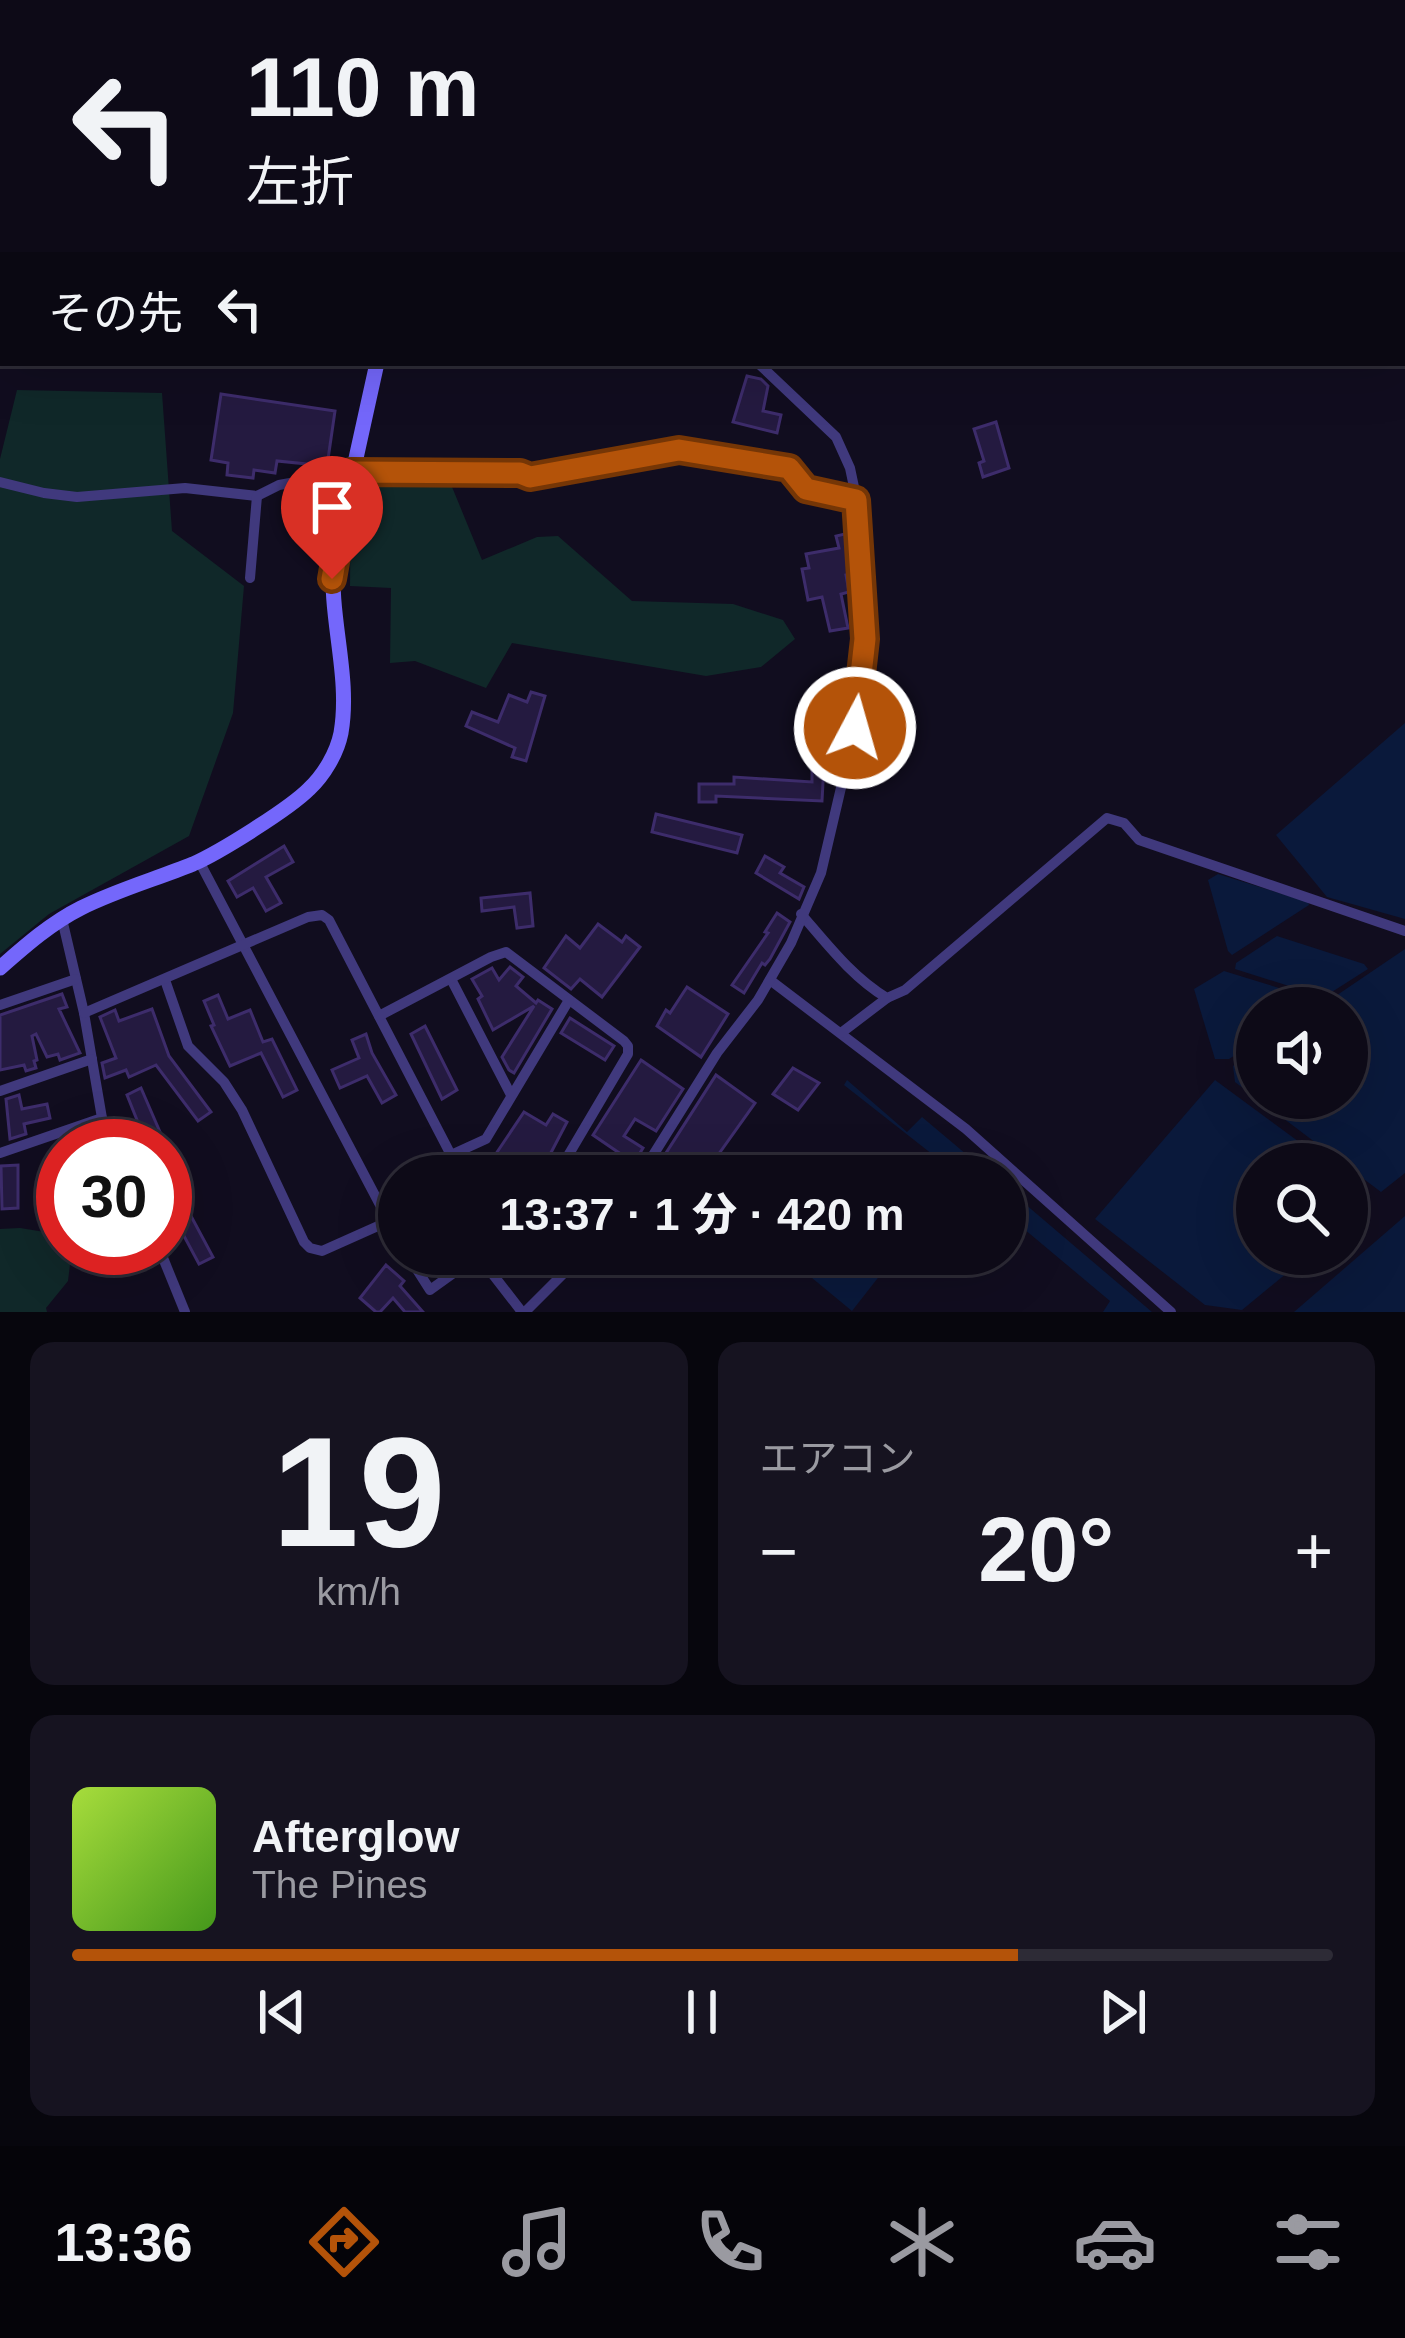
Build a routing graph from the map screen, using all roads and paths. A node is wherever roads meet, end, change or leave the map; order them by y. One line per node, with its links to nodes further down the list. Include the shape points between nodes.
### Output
1 (375, 366): 3 (street)
2 (761, 366): 6 (street, via 836,437)
3 (351, 472): 5 (street); 6 (street, via 530,477 679,450 789,468 806,489); 8 (street, via 332,579 344,700 333,757 309,789)
4 (0, 482): 5 (street, via 77,497 184,488)
5 (257, 496): 7 (street)
6 (856, 500): 9 (street, via 865,639 855,728 820,873)
7 (250, 578)
8 (200, 861): 10 (street); 12 (street)
9 (801, 914): 17 (street); 18 (street)
10 (62, 919): 13 (street); 14 (street)
11 (1405, 931): 18 (street, via 1139,840 1107,818)
12 (244, 944): 16 (street); 22 (street, via 322,915); 32 (street)
13 (0, 968)
14 (76, 979): 20 (street); 21 (street)
15 (451, 979): 19 (street, via 506,952); 22 (street); 26 (street)
16 (165, 980): 21 (street); 33 (street, via 188,1046 242,1110 304,1242 322,1251)
17 (770, 980): 23 (street); 31 (street)
18 (887, 998): 23 (street)
19 (569, 1000): 26 (street); 30 (street, via 624,1041 628,1054)
20 (0, 1005)
21 (84, 1013): 24 (street)
22 (379, 1016): 29 (street)
23 (841, 1033): 41 (street, via 967,1129)
24 (92, 1059): 25 (street); 27 (street)
25 (0, 1091)
26 (511, 1095): 29 (street, via 486,1139)
27 (103, 1118): 28 (street)
28 (0, 1153)
29 (451, 1155)
30 (568, 1155)
31 (653, 1155)
32 (378, 1205)
33 (378, 1226)
34 (170, 1275): 39 (street)
35 (420, 1275): 36 (street, via 430,1290)
36 (451, 1275)
37 (494, 1275): 40 (street)
38 (562, 1275): 40 (street)
39 (185, 1312)
40 (524, 1312)
41 (1171, 1312)

